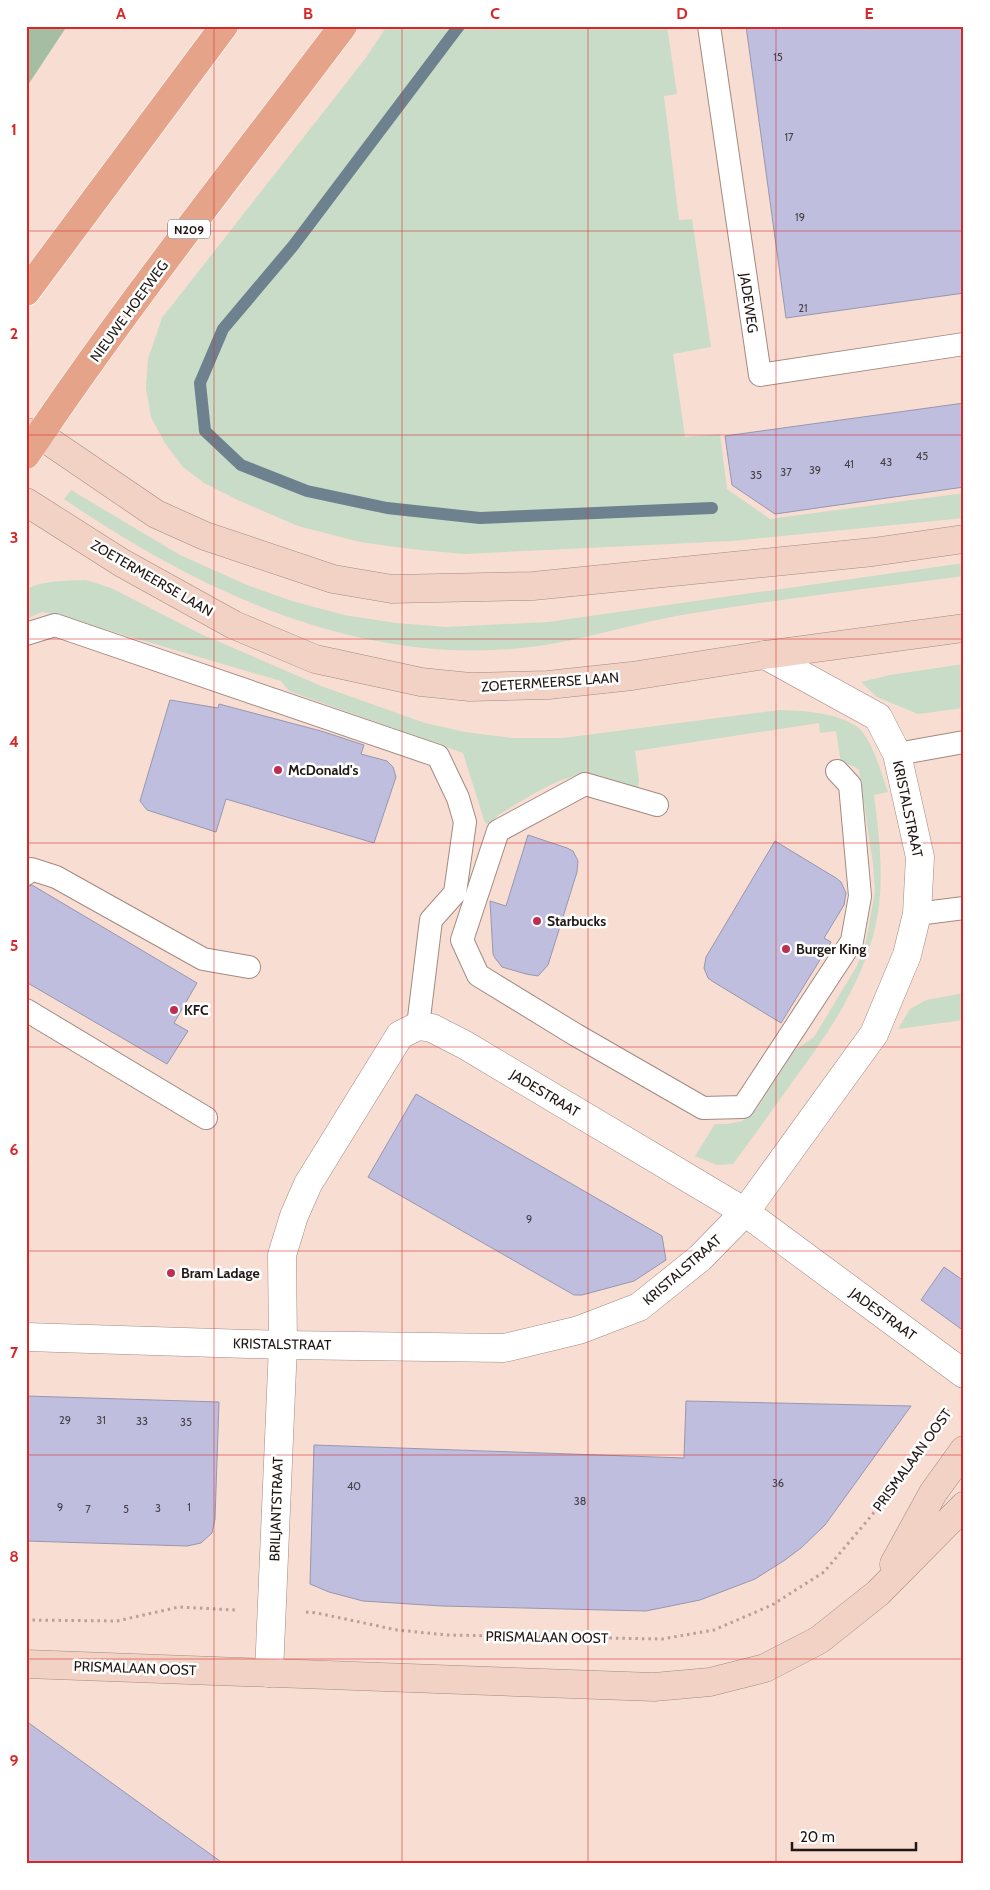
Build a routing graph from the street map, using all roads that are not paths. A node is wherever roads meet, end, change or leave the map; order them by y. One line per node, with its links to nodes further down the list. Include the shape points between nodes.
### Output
1 (224, 26): 4 (main road)
2 (343, 26): 6 (main road, NIEUWE HOEFWEG / N209)
3 (709, 26): 5 (lane, JADEWEG, via 760,375)
4 (26, 292)
5 (964, 344)
6 (31, 441): 8 (street, via 156,514 205,536 333,579 392,589 532,586 873,552)
7 (26, 502): 11 (street, ZOETERMEERSE LAAN, via 122,563 234,625 315,659 421,682 470,687 548,685 632,676)
8 (964, 539)
9 (964, 628): 11 (street, ZOETERMEERSE LAAN)
10 (26, 634): 21 (lane, via 56,625 438,756 458,798 465,822 455,892 431,920)
11 (765, 655): 13 (street, KRISTALSTRAAT, via 878,717)
12 (964, 742): 13 (lane)
13 (897, 754): 18 (street, KRISTALSTRAAT, via 920,857)
14 (837, 771): 15 (lane, via 850,785 860,896 852,941 743,1107 703,1108 576,1035 478,975 462,940 498,831 585,784)
15 (657, 805)
16 (26, 874): 19 (lane, via 31,869 56,877 203,959)
17 (964, 908): 18 (lane)
18 (918, 914): 23 (street, KRISTALSTRAAT, via 907,955 874,1034)
19 (250, 968)
20 (26, 1010): 22 (lane)
21 (418, 1026): 23 (street, JADESTRAAT, via 432,1028 465,1045); 25 (street, via 400,1035 308,1184 294,1216 282,1256)
22 (206, 1118)
23 (745, 1212): 25 (street, KRISTALSTRAAT, via 700,1258 639,1307 579,1330 504,1348); 26 (street, JADESTRAAT)
24 (26, 1337): 25 (street, KRISTALSTRAAT)
25 (283, 1345): 31 (street, BRILJANTSTRAAT)
26 (964, 1374)
27 (964, 1450): 29 (street, PRISMALAAN OOST, via 934,1493)
28 (964, 1506): 29 (street, PRISMALAAN OOST)
29 (878, 1592): 31 (street, PRISMALAAN OOST, via 819,1640 764,1668 710,1682 654,1687)
30 (26, 1664): 31 (street, PRISMALAAN OOST)
31 (269, 1673)

